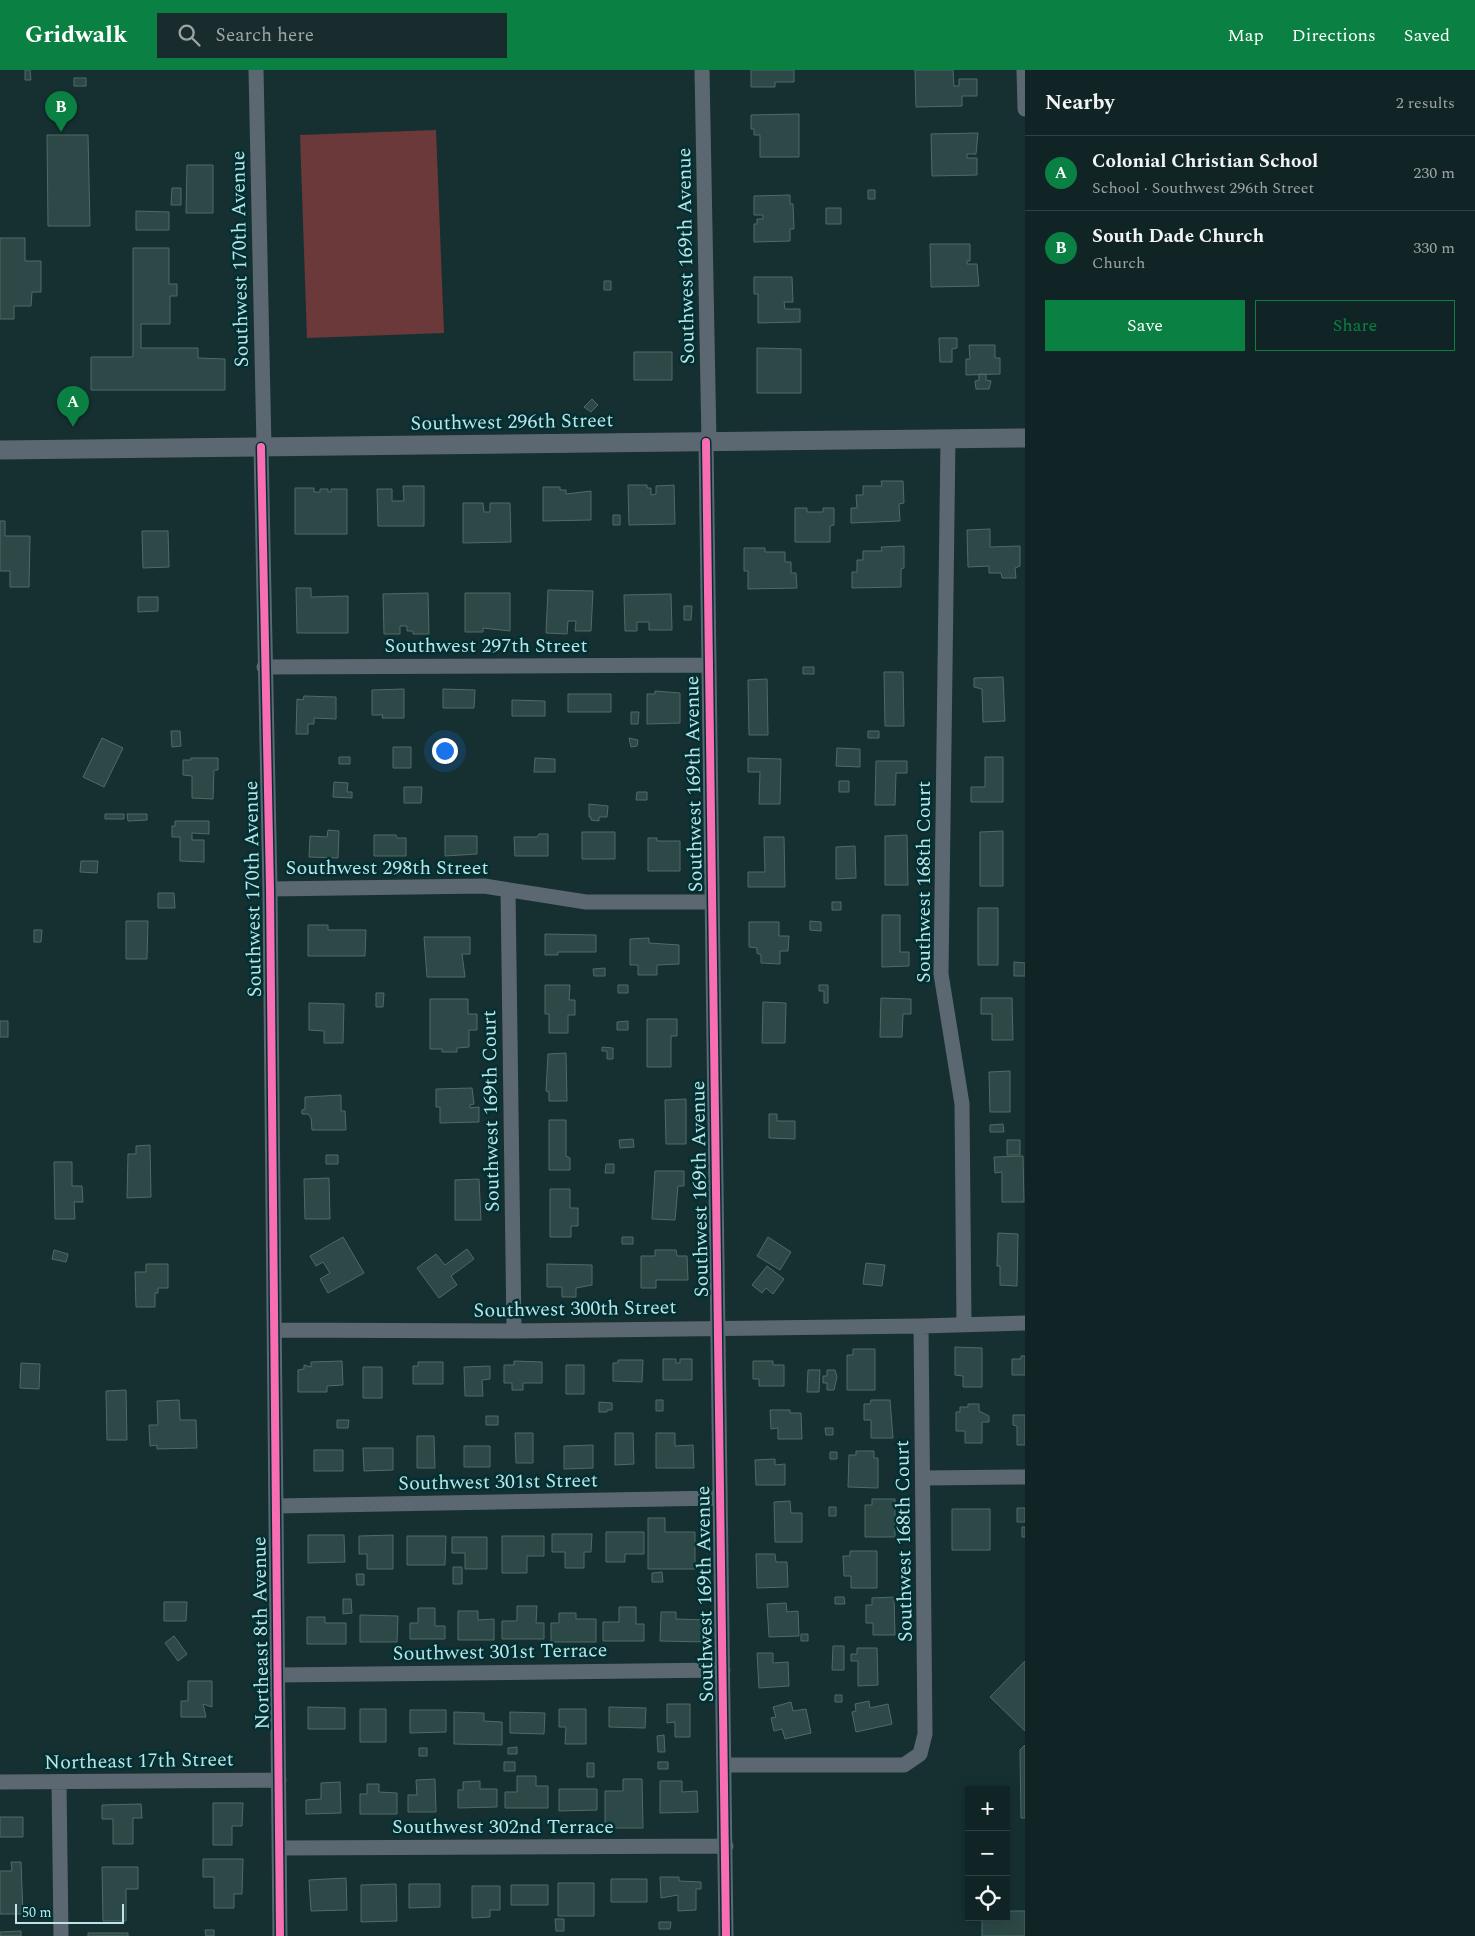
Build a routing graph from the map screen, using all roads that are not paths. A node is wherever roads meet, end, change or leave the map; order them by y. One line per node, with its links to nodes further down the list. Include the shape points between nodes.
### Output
1 (256, 70): 8 (street, Southwest 170th Avenue)
2 (702, 70): 7 (street, Southwest 169th Avenue)
3 (1024, 70): 4 (street)
4 (1025, 109)
5 (1025, 438): 6 (street, Southwest 296th Street)
6 (948, 439): 7 (street, Southwest 296th Street); 16 (street, Southwest 168th Court, via 941,974 962,1104)
7 (707, 442): 8 (street, Southwest 296th Street); 10 (street, Southwest 169th Avenue)
8 (262, 447): 9 (street, Southwest 296th Street); 11 (street, Southwest 170th Avenue)
9 (0, 450)
10 (708, 666): 11 (street, Southwest 297th Street); 14 (street, Southwest 169th Avenue)
11 (264, 667): 12 (street, Southwest 170th Avenue)
12 (270, 889): 13 (street, Southwest 298th Street, via 484,886); 19 (street, Southwest 170th Avenue)
13 (508, 890): 14 (street, Southwest 298th Street, via 586,902); 20 (street, Southwest 169th Court)
14 (712, 902): 18 (street, Southwest 169th Avenue)
15 (1025, 1323): 16 (street, Southwest 300th Street)
16 (964, 1324): 17 (street, Southwest 300th Street)
17 (921, 1326): 18 (street, Southwest 300th Street); 22 (street, Southwest 168th Court)
18 (718, 1327): 20 (street, Southwest 300th Street); 23 (street, Southwest 169th Avenue)
19 (275, 1330): 20 (street, Southwest 300th Street); 24 (street, Northeast 8th Avenue)
20 (514, 1331)
21 (1025, 1477): 22 (street)
22 (924, 1478): 27 (street, Southwest 168th Court, via 925,1734 920,1754 904,1765)
23 (720, 1498): 24 (street, Southwest 301st Street); 25 (street, Southwest 169th Avenue)
24 (276, 1506): 26 (street, Northeast 8th Avenue)
25 (723, 1670): 26 (street, Southwest 301st Terrace); 27 (street, Southwest 169th Avenue)
26 (278, 1675): 28 (street, Northeast 8th Avenue)
27 (724, 1765): 31 (street, Southwest 169th Avenue)
28 (279, 1780): 30 (street, Northeast 17th Street); 32 (street, Northeast 8th Avenue)
29 (0, 1782): 30 (street, Northeast 17th Street)
30 (58, 1782): 33 (street)
31 (726, 1846): 32 (street, Southwest 302nd Terrace); 35 (street, Southwest 169th Avenue)
32 (280, 1848): 34 (street, Northeast 8th Avenue)
33 (61, 1936)
34 (280, 1936)
35 (726, 1936)

